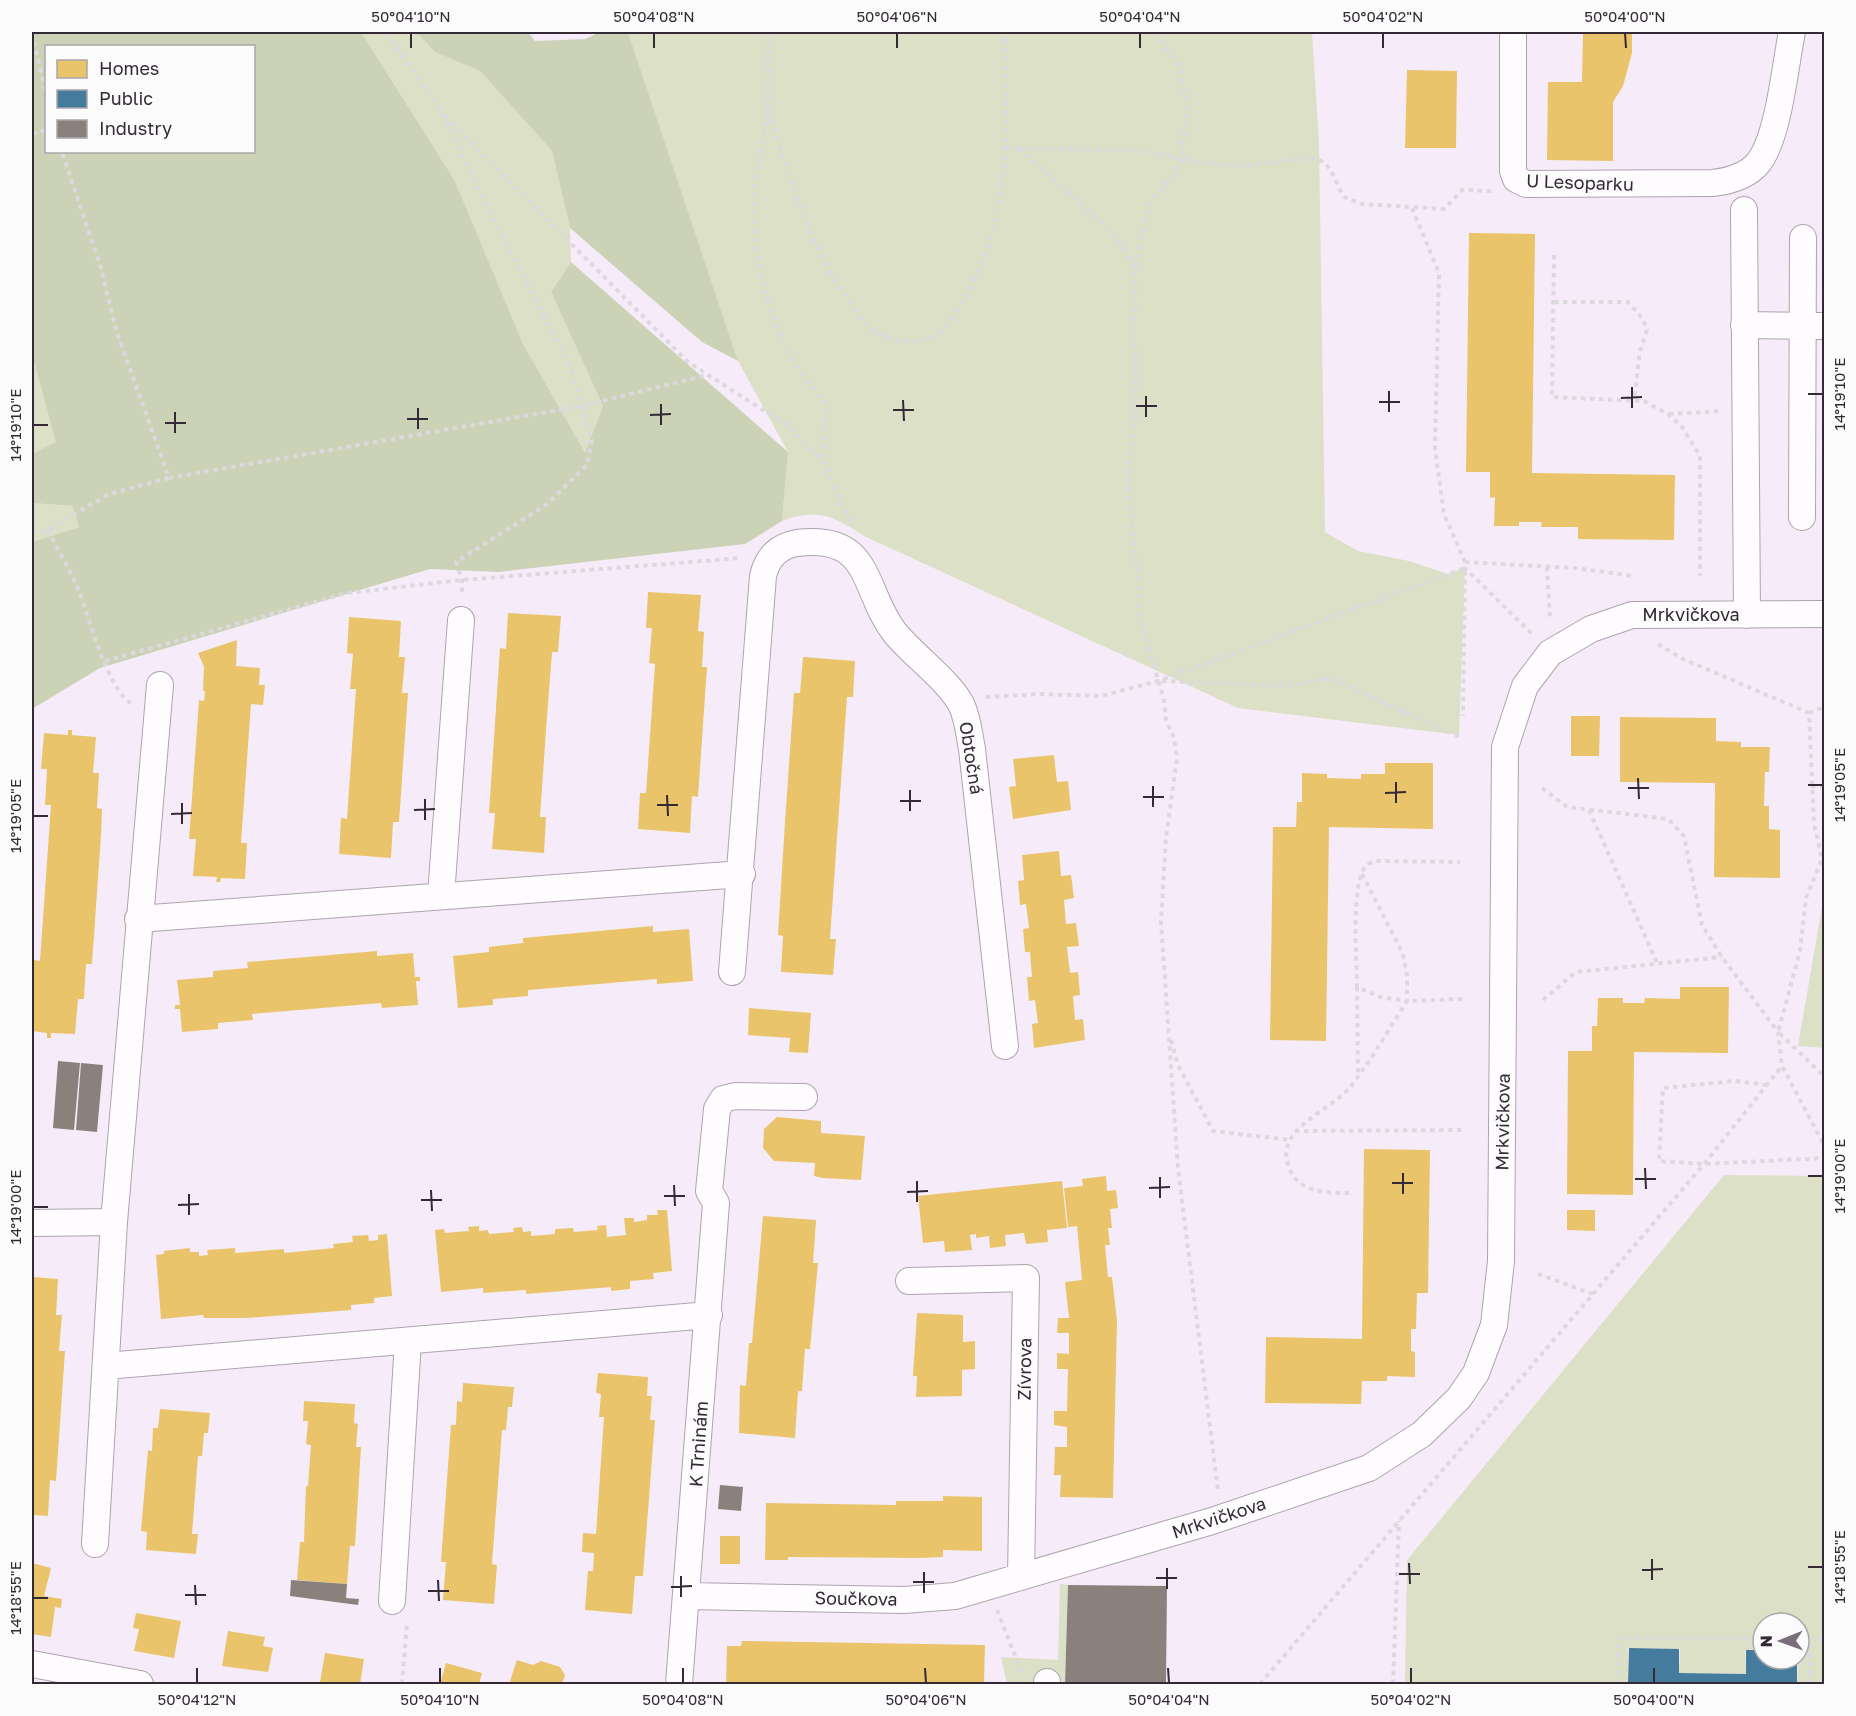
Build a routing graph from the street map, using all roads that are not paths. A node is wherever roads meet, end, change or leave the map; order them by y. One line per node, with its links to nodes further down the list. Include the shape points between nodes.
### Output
1 (1513, 32): 2 (street, U Lesoparku, via 1513,171 1520,183 1610,185 1727,182 1752,168 1772,136)
2 (1792, 32)
3 (1744, 210): 5 (street)
4 (1803, 238): 6 (street)
5 (1744, 325): 6 (street); 9 (street)
6 (1814, 326): 7 (street)
7 (1802, 517)
8 (1824, 614): 9 (street, Mrkvičkova)
9 (1747, 615): 25 (street, Mrkvičkova, via 1632,615 1591,629 1550,653 1525,686 1505,747 1501,1261 1494,1325 1476,1373 1459,1398 1422,1434 1369,1468 1212,1521)
10 (461, 620): 13 (street)
11 (160, 685): 14 (street)
12 (742, 874): 13 (street); 15 (street); 16 (street, Obtočná, via 766,563 791,544 821,543 860,562 896,634 952,693 965,716)
13 (441, 896): 14 (street)
14 (138, 919): 18 (street)
15 (732, 972)
16 (1005, 1047)
17 (804, 1097): 21 (street, K Trninám, via 735,1096 723,1099 717,1109 709,1191 716,1203)
18 (114, 1222): 19 (street); 23 (street)
19 (32, 1223)
20 (909, 1281): 25 (street, Zívrova, via 1026,1278)
21 (709, 1315): 22 (street); 26 (street, K Trninám)
22 (408, 1341): 23 (street); 27 (street)
23 (106, 1366): 24 (street)
24 (95, 1544)
25 (1022, 1577): 26 (street, Součkova, via 955,1596 904,1600)
26 (687, 1596): 31 (street, K Trninám)
27 (392, 1601)
28 (32, 1664): 29 (street); 30 (street)
29 (43, 1684)
30 (140, 1684)
31 (679, 1684)

